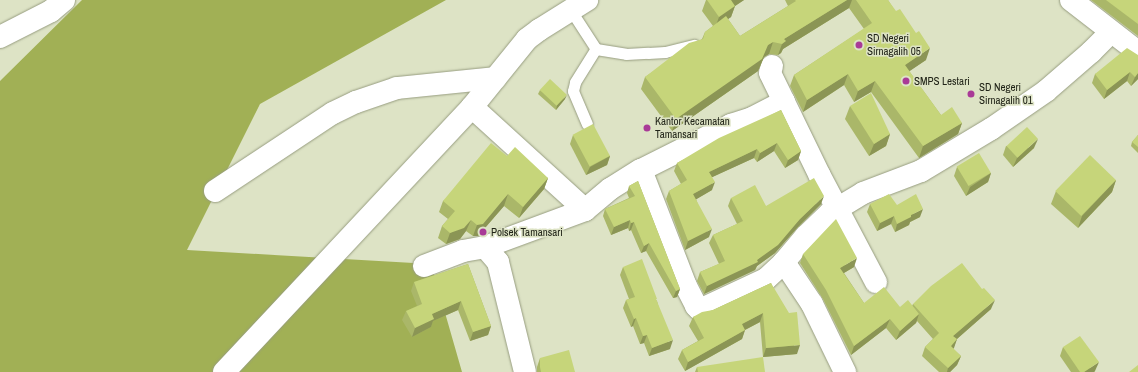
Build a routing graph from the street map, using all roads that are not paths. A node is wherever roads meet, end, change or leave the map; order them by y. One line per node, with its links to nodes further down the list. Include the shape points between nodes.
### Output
1 (64, 0): 5 (street, via 51,11)
2 (1071, 0): 4 (street)
3 (579, 5): 7 (lane); 10 (street, via 527,39)
4 (1112, 32): 8 (street); 16 (street, via 1046,91 991,129 921,171 863,193)
5 (0, 37)
6 (694, 45): 7 (lane, via 665,52 626,54)
7 (596, 49): 13 (lane, via 575,82 573,91)
8 (1138, 52)
9 (772, 66): 11 (street, via 770,73)
10 (495, 78): 12 (street); 15 (street, via 397,88 356,102 333,113)
11 (784, 102): 14 (street); 16 (street)
12 (472, 107): 17 (street); 22 (street)
13 (587, 124)
14 (641, 170): 17 (street, via 610,189); 19 (street, via 697,308 704,308 766,279)
15 (216, 191)
16 (838, 208): 19 (street, via 818,223); 21 (street)
17 (584, 210): 18 (street)
18 (485, 247): 20 (street, via 463,251); 23 (street, via 498,262)
19 (784, 262): 24 (street, via 812,304)
20 (424, 266)
21 (876, 282)
22 (224, 372)
23 (525, 372)
24 (845, 372)

